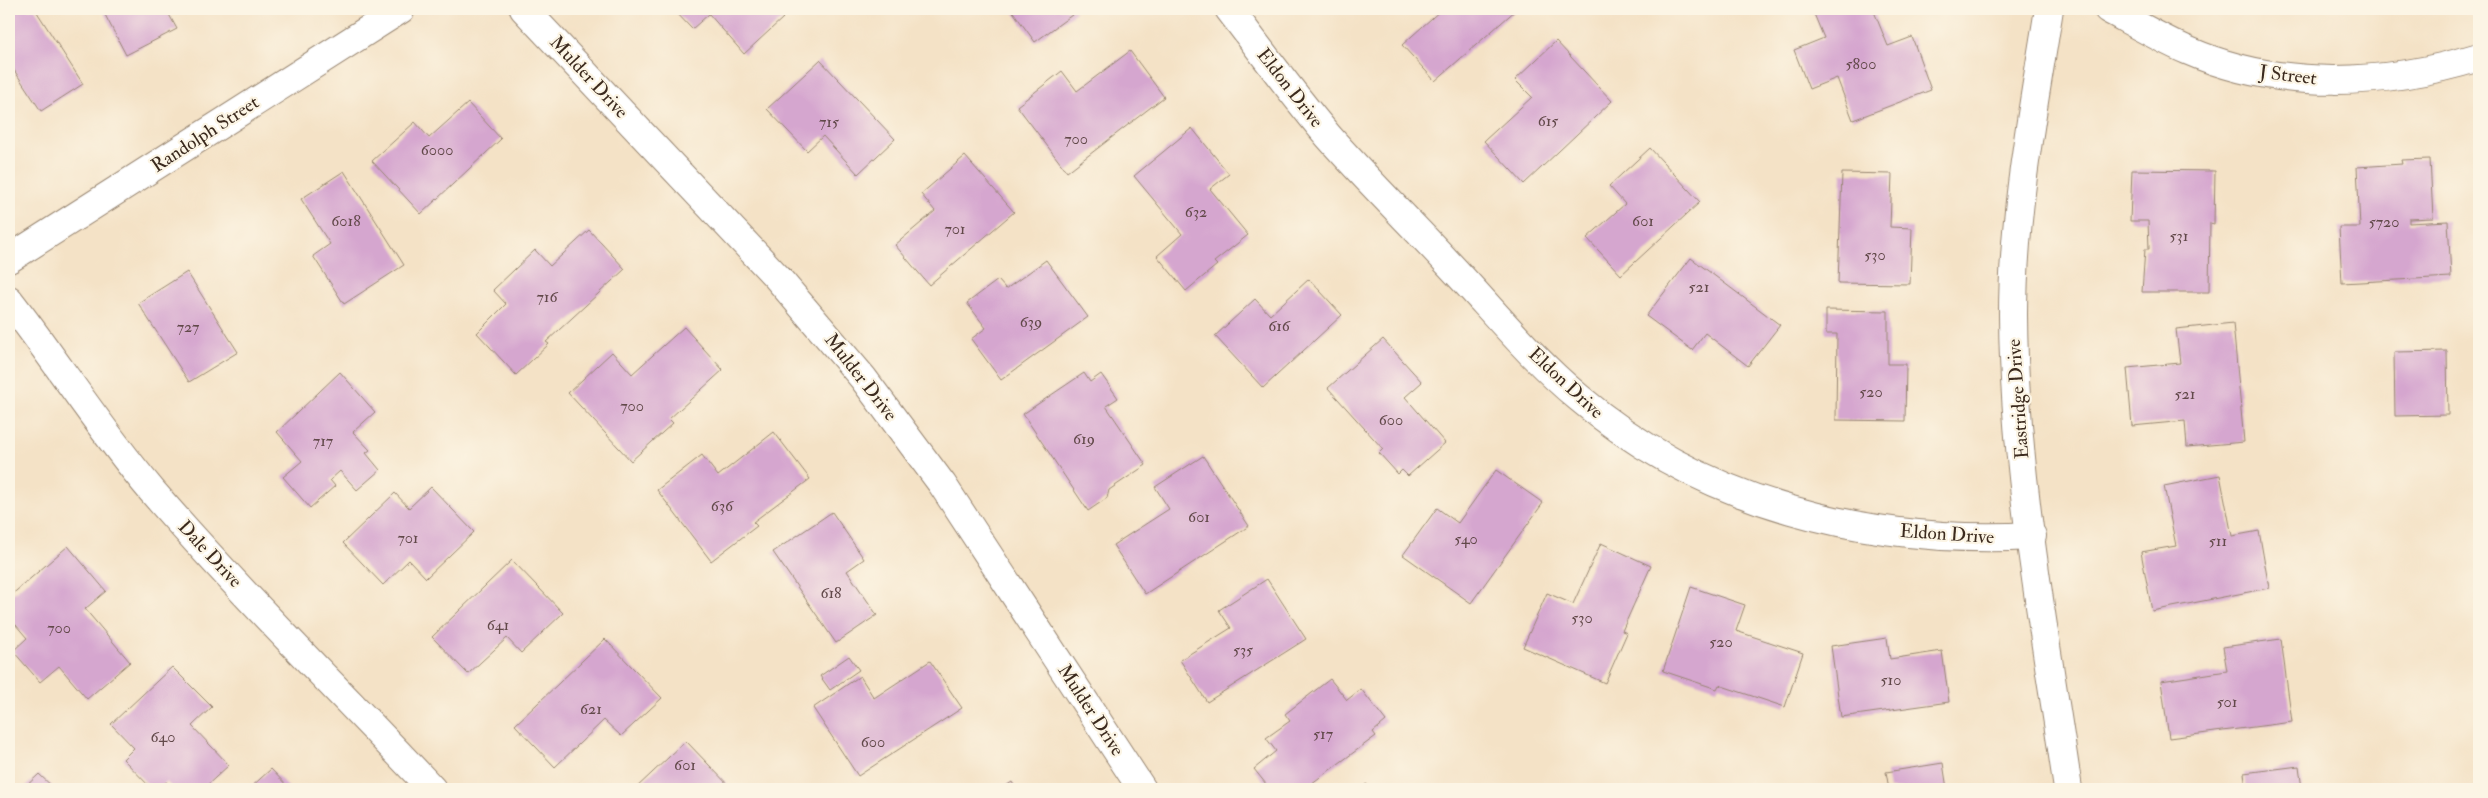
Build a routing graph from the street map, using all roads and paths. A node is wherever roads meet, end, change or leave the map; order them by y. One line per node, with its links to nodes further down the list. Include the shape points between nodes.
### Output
1 (401, 9): 7 (street, Randolph Street)
2 (524, 9): 11 (street, Mulder Drive, via 776,276 863,378 942,484)
3 (1230, 9): 9 (street, Eldon Drive, via 1285,84 1344,153 1550,372 1636,441 1724,487 1795,512 1872,528 1929,535)
4 (2049, 9): 9 (street, Eastridge Drive, via 2019,205 2013,313 2018,433)
5 (2108, 9): 6 (street, J Street, via 2189,51 2234,66 2281,76 2343,81 2380,79 2434,70)
6 (2479, 57)
7 (9, 259)
8 (9, 300): 10 (street, Dale Drive, via 108,437 152,491)
9 (2032, 536): 12 (street, Eastridge Drive)
10 (432, 789)
11 (1142, 789)
12 (2068, 789)

